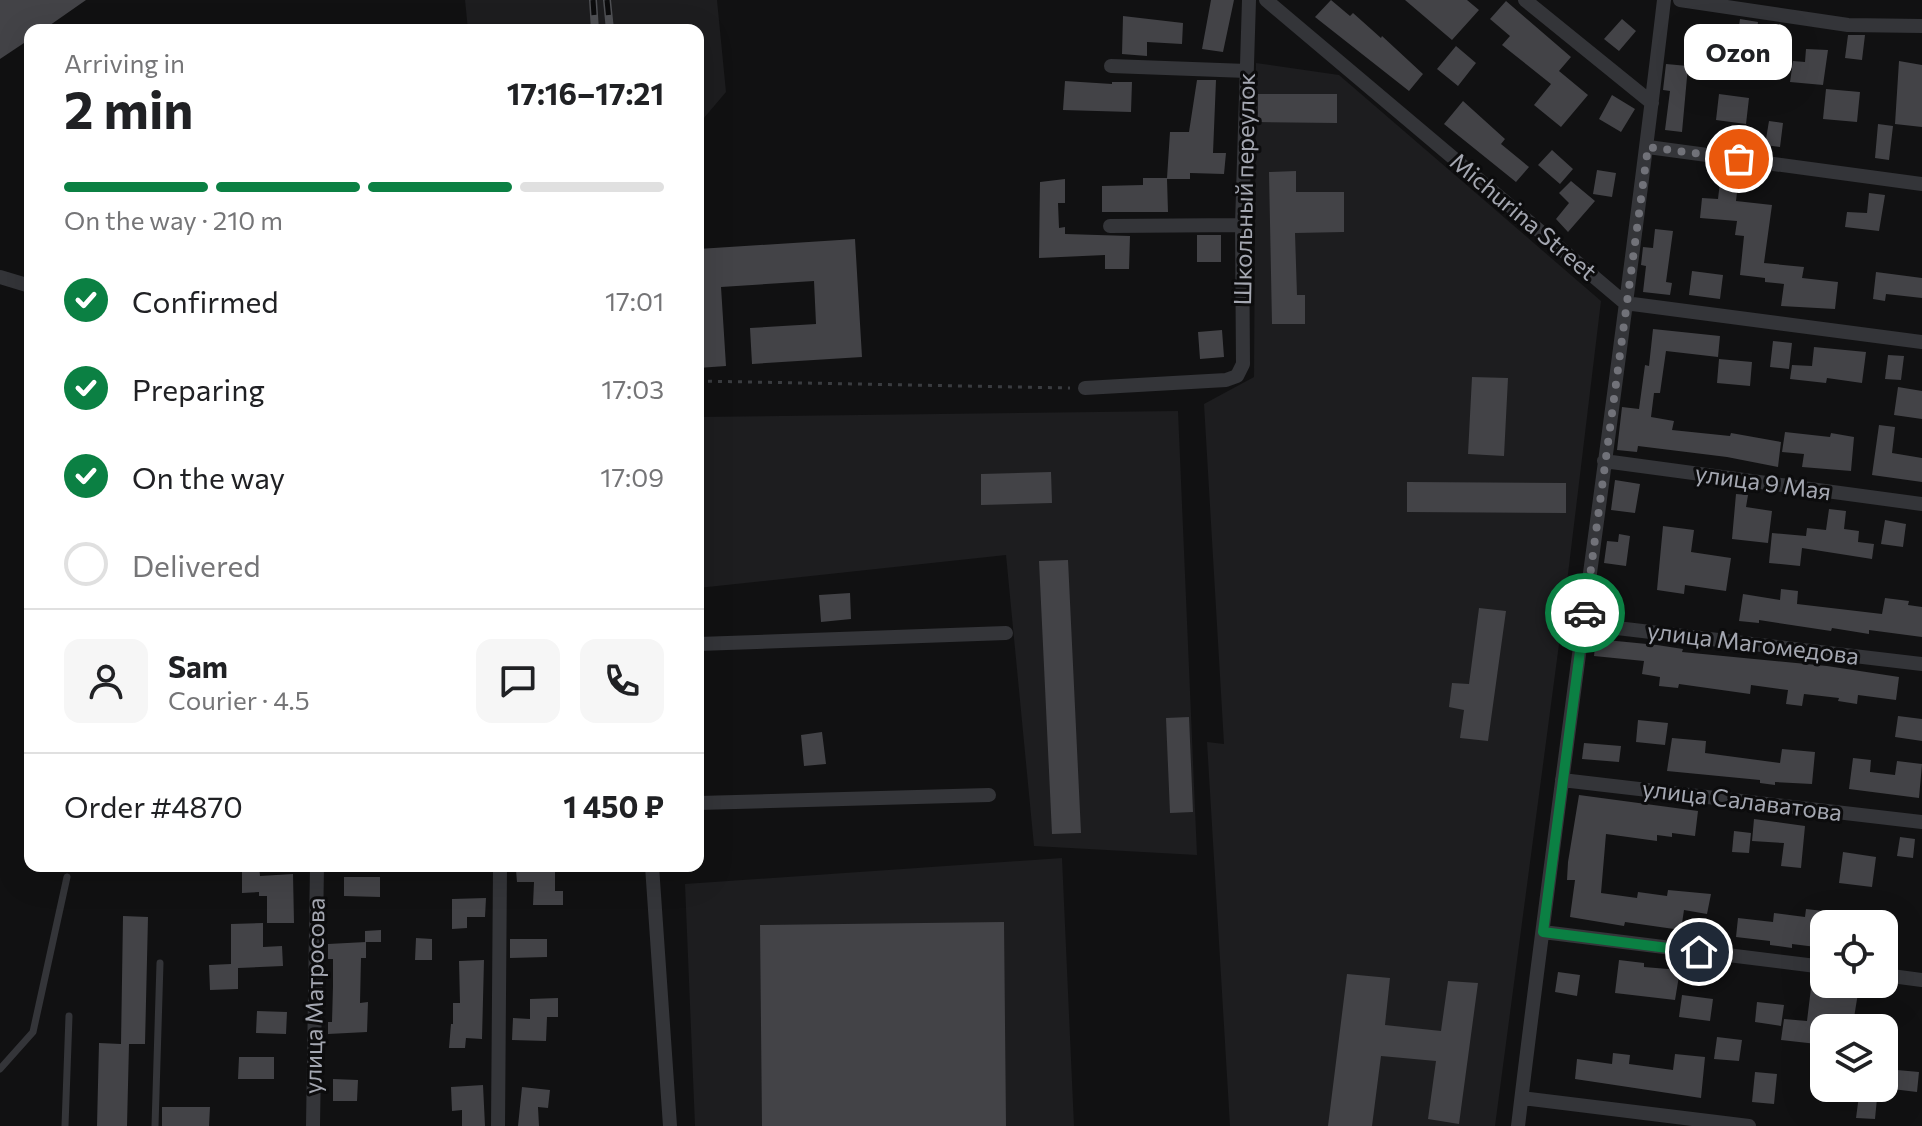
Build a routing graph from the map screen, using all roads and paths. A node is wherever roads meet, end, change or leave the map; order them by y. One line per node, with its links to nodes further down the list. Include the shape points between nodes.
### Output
1 (1249, 0): 8 (street, Школьный переулок)
2 (1266, 0): 16 (street, Michurina Street)
3 (1525, 0): 9 (street)
4 (1664, 0): 9 (street)
5 (1680, 0): 6 (street, via 1848,25)
6 (1922, 26)
7 (1111, 66): 8 (street)
8 (1247, 71): 12 (street, Школьный переулок)
9 (1652, 103): 10 (street)
10 (1648, 147): 11 (street); 16 (street)
11 (1922, 184)
12 (1242, 225): 13 (street); 19 (street, Школьный переулок, via 1243,364 1237,376)
13 (1110, 226)
14 (0, 277): 15 (street)
15 (24, 284)
16 (1625, 303): 17 (street); 20 (street)
17 (1922, 342)
18 (704, 381): 19 (path)
19 (1085, 388)
20 (1604, 461): 21 (street, улица 9 Мая); 22 (street)
21 (1922, 504)
22 (1583, 624): 25 (street, улица Магомедова); 26 (street)
23 (1006, 633): 24 (street)
24 (704, 644)
25 (1922, 664)
26 (1562, 780): 29 (street, улица Салаватова); 34 (street)
27 (989, 795): 28 (street)
28 (704, 803)
29 (1922, 822)
30 (317, 872): 44 (street, улица Матросова)
31 (500, 872): 45 (street)
32 (652, 872): 46 (street)
33 (67, 877): 40 (lane, via 33,1032)
34 (1543, 932): 36 (street); 41 (street)
35 (160, 963): 43 (lane)
36 (1810, 965)
37 (1898, 977): 38 (street)
38 (1922, 980)
39 (69, 1016): 42 (lane)
40 (0, 1069)
41 (1522, 1098): 47 (street); 48 (street)
42 (65, 1126)
43 (155, 1126)
44 (313, 1126)
45 (498, 1126)
46 (670, 1126)
47 (1518, 1126)
48 (1749, 1126)

